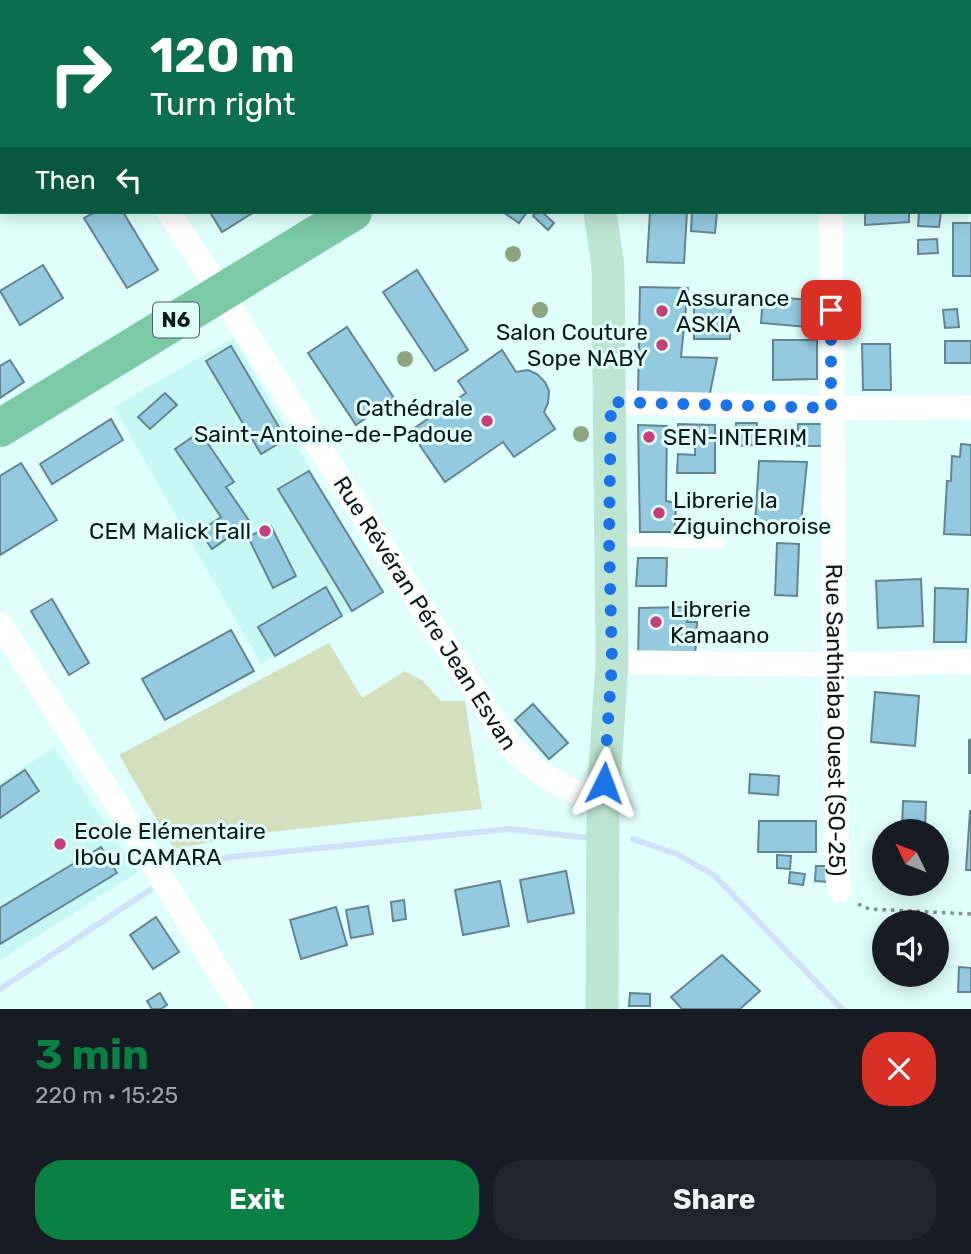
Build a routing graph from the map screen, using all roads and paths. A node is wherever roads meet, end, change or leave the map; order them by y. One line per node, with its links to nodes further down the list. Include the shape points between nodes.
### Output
1 (170, 214): 7 (street, Rue Révéran Pére Jean Esvan)
2 (350, 214): 7 (main road, N6)
3 (582, 214): 6 (main road)
4 (600, 214): 6 (main road)
5 (831, 214): 10 (street, Rue Santhiaba Ouest (SO-25))
6 (608, 267): 8 (main road)
7 (221, 292): 11 (main road, N6); 18 (street, Rue Révéran Pére Jean Esvan, via 511,747 548,780)
8 (611, 402): 10 (street); 12 (main road)
9 (971, 407): 10 (street)
10 (831, 408): 17 (street, Rue Santhiaba Ouest (SO-25))
11 (0, 428)
12 (609, 539): 13 (lane); 16 (main road)
13 (719, 543)
14 (0, 624): 21 (street)
15 (971, 661): 17 (street)
16 (612, 662): 17 (street); 18 (main road)
17 (836, 665): 19 (street, Rue Santhiaba Ouest (SO-25))
18 (603, 800): 22 (main road)
19 (840, 890): 20 (path, via 869,909)
20 (971, 914)
21 (242, 1009)
22 (602, 1009)

